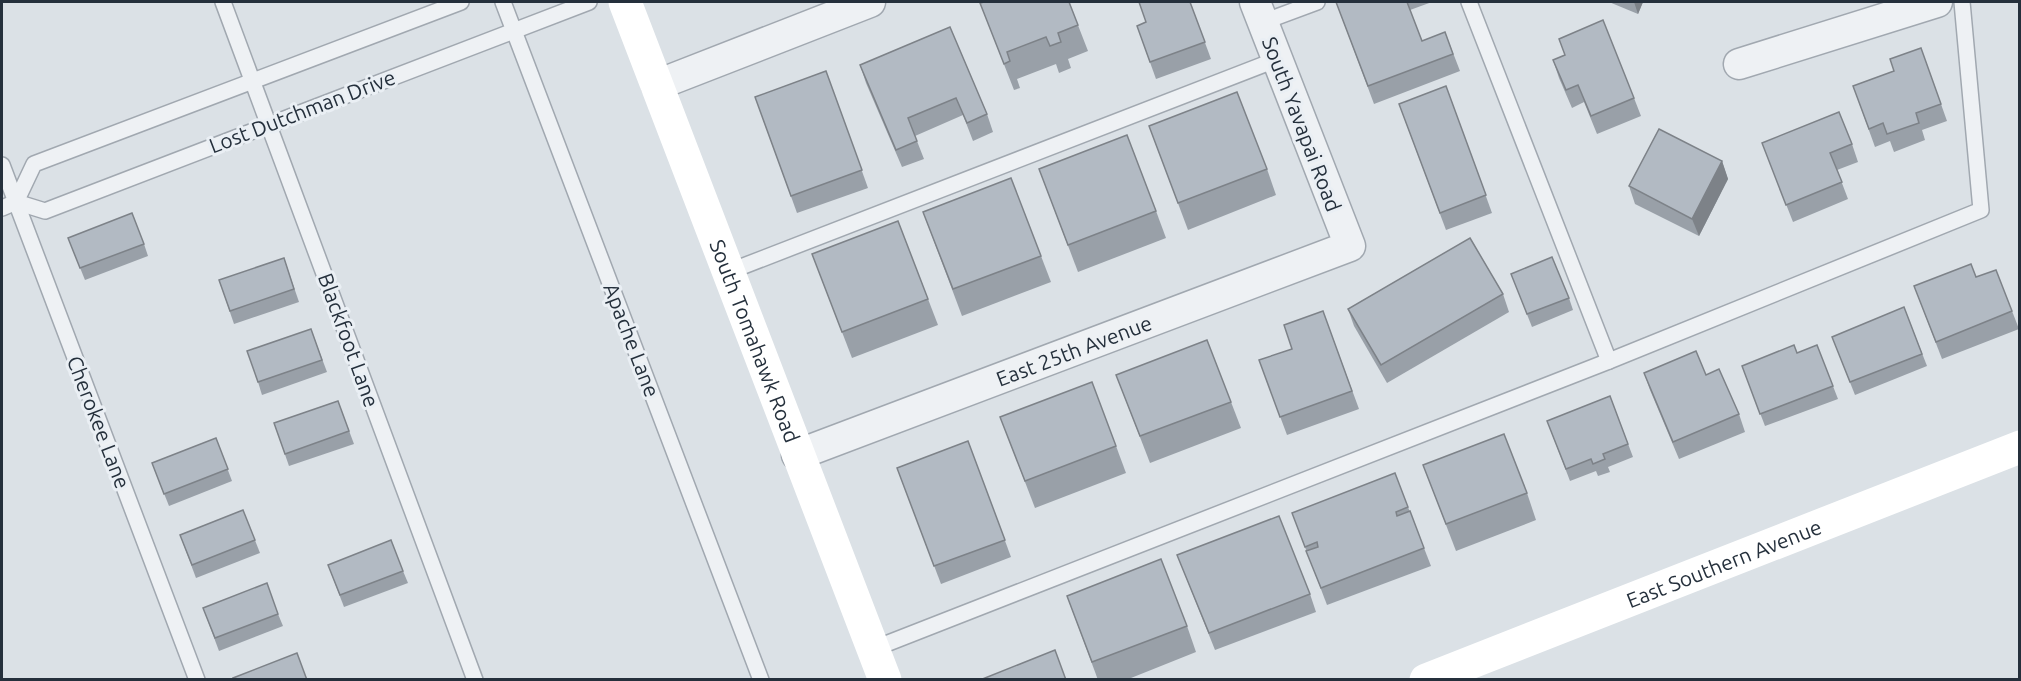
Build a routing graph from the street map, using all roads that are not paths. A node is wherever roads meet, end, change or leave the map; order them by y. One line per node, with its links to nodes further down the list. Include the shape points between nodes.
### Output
1 (223, 2): 15 (lane, Blackfoot Lane)
2 (461, 2): 15 (lane)
3 (502, 2): 12 (lane, Apache Lane)
4 (589, 2): 12 (lane, Lost Dutchman Drive)
5 (625, 2): 16 (main road, South Tomahawk Road)
6 (870, 2): 16 (street)
7 (1317, 2): 11 (lane)
8 (1469, 2): 22 (lane)
9 (1937, 2): 14 (street)
10 (1962, 2): 22 (lane, via 1982,210)
11 (1259, 12): 13 (street, South Yavapai Road)
12 (514, 30): 17 (lane, Lost Dutchman Drive); 28 (lane, Apache Lane)
13 (1278, 59): 20 (street, South Yavapai Road); 21 (lane)
14 (1739, 64)
15 (254, 81): 17 (lane, Blackfoot Lane); 19 (lane, via 34,164)
16 (657, 85): 21 (main road, South Tomahawk Road)
17 (269, 124): 19 (lane, Lost Dutchman Drive, via 45,212); 27 (lane, Blackfoot Lane)
18 (2, 165): 19 (lane, Cherokee Lane)
19 (9, 205): 26 (lane, Cherokee Lane)
20 (1350, 246): 24 (street, East 25th Avenue)
21 (728, 272): 24 (main road, South Tomahawk Road)
22 (1609, 361): 25 (lane)
23 (2019, 447): 30 (main road, East Southern Avenue)
24 (797, 454): 25 (main road, South Tomahawk Road)
25 (873, 649): 29 (main road, South Tomahawk Road)
26 (197, 680)
27 (475, 680)
28 (761, 680)
29 (885, 680)
30 (1426, 680)

